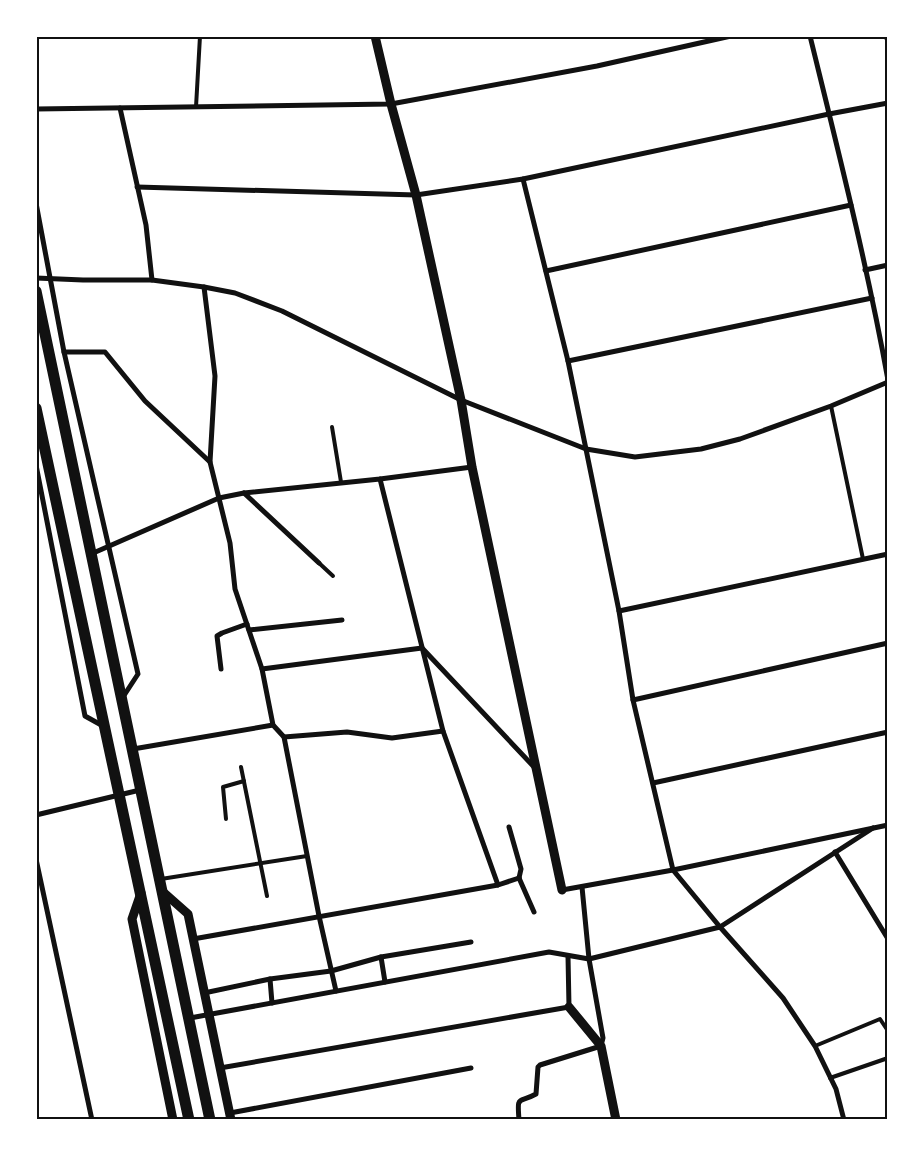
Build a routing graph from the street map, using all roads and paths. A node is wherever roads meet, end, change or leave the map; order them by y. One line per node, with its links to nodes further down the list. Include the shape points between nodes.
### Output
1 (200, 36): 11 (lane)
2 (375, 36): 10 (street)
3 (696, 36): 8 (street)
4 (731, 36): 8 (street)
5 (810, 36): 14 (street)
6 (886, 36): 7 (street)
7 (888, 41)
8 (698, 43): 10 (street, via 551,75)
9 (888, 103): 14 (street)
10 (391, 104): 11 (street); 17 (street)
11 (196, 107): 12 (street)
12 (120, 108): 13 (street); 16 (street)
13 (36, 109)
14 (829, 114): 15 (street); 19 (street)
15 (523, 179): 17 (street); 22 (street)
16 (137, 187): 17 (street); 25 (street, via 149,239)
17 (416, 195): 34 (street)
18 (36, 204): 24 (street)
19 (851, 205): 21 (street); 22 (street)
20 (888, 265): 21 (street)
21 (865, 270): 28 (street)
22 (546, 271): 32 (street)
23 (36, 278): 24 (street)
24 (50, 278): 25 (street); 31 (street)
25 (152, 280): 26 (street)
26 (204, 286): 34 (street, via 235,293 282,311); 39 (street, via 215,376)
27 (36, 292): 48 (highway)
28 (872, 298): 30 (street); 32 (street)
29 (888, 334): 30 (street)
30 (880, 336): 33 (street)
31 (64, 352): 39 (street, via 105,352 145,401); 47 (street)
32 (568, 361): 38 (street)
33 (888, 381): 35 (street)
34 (461, 400): 38 (street); 41 (street)
35 (831, 406): 38 (street, via 740,439 701,449 635,457); 50 (lane)
36 (36, 408): 64 (highway)
37 (332, 427): 44 (lane)
38 (586, 449): 53 (street)
39 (210, 462): 46 (street)
40 (36, 465): 42 (street)
41 (472, 467): 43 (street); 70 (street)
42 (38, 479): 64 (street, via 85,716)
43 (380, 480): 44 (street); 58 (street)
44 (341, 482): 45 (street)
45 (244, 493): 46 (street); 51 (street)
46 (220, 498): 47 (street); 55 (street, via 230,543 235,589)
47 (108, 546): 48 (street); 61 (street, via 138,674)
48 (91, 554): 61 (highway)
49 (888, 554): 50 (street)
50 (863, 559): 53 (street)
51 (319, 563): 52 (lane)
52 (333, 576)
53 (619, 611): 62 (street)
54 (342, 620): 56 (street)
55 (247, 624): 56 (street); 59 (street, via 217,636)
56 (249, 630): 60 (street)
57 (888, 643): 62 (street)
58 (422, 648): 60 (street); 65 (street); 70 (street)
59 (221, 669)
60 (262, 669): 63 (street)
61 (122, 699): 68 (highway)
62 (633, 700): 72 (street)
63 (273, 725): 67 (street); 68 (street)
64 (105, 727): 74 (highway)
65 (443, 731): 67 (street, via 392,738 346,732); 87 (street)
66 (888, 732): 72 (street)
67 (284, 737): 81 (street)
68 (132, 749): 73 (highway)
69 (241, 767): 71 (lane)
70 (535, 769): 89 (street)
71 (244, 781): 76 (lane, via 223,787); 83 (lane)
72 (653, 783): 84 (street)
73 (141, 790): 74 (street); 86 (highway)
74 (120, 795): 75 (street); 90 (highway)
75 (36, 815)
76 (226, 819)
77 (888, 825): 79 (street)
78 (509, 827): 85 (street, via 521,869)
79 (873, 828): 80 (street); 84 (street)
80 (835, 852): 94 (street); 96 (street)
81 (307, 856): 83 (lane); 93 (street)
82 (36, 859): 118 (street)
83 (261, 863): 86 (lane); 91 (lane)
84 (674, 870): 88 (street); 94 (street)
85 (520, 878): 87 (street); 92 (street)
86 (161, 885): 95 (street, via 188,914); 109 (highway)
87 (498, 885): 93 (street)
88 (582, 887): 89 (street); 100 (street)
89 (562, 890)
90 (141, 892): 119 (street, via 132,919); 120 (highway)
91 (267, 896)
92 (534, 912)
93 (319, 916): 95 (street); 101 (street)
94 (720, 927): 100 (street); 112 (street, via 783,998)
95 (193, 939): 105 (street)
96 (888, 939)
97 (471, 942): 99 (street)
98 (568, 956): 100 (street); 103 (street, via 549,952); 107 (street)
99 (381, 957): 101 (street); 103 (street)
100 (589, 959): 111 (street, via 603,1035)
101 (331, 970): 102 (street); 104 (street)
102 (270, 979): 105 (street); 106 (street)
103 (385, 982): 104 (street)
104 (336, 991): 106 (street)
105 (204, 993): 108 (street)
106 (272, 1003): 108 (street)
107 (569, 1007): 111 (street); 114 (street)
108 (208, 1014): 109 (street); 114 (street)
109 (189, 1018): 121 (highway)
110 (888, 1031): 112 (lane, via 880,1019)
111 (601, 1046): 122 (street, via 540,1065 536,1094 521,1099 519,1103); 123 (street)
112 (815, 1046): 116 (street)
113 (888, 1058): 116 (lane)
114 (220, 1068): 117 (street)
115 (471, 1068): 117 (street)
116 (830, 1078): 124 (street)
117 (231, 1117)
118 (92, 1120)
119 (173, 1120)
120 (189, 1120)
121 (210, 1120)
122 (520, 1120)
123 (616, 1120)
124 (844, 1120)

